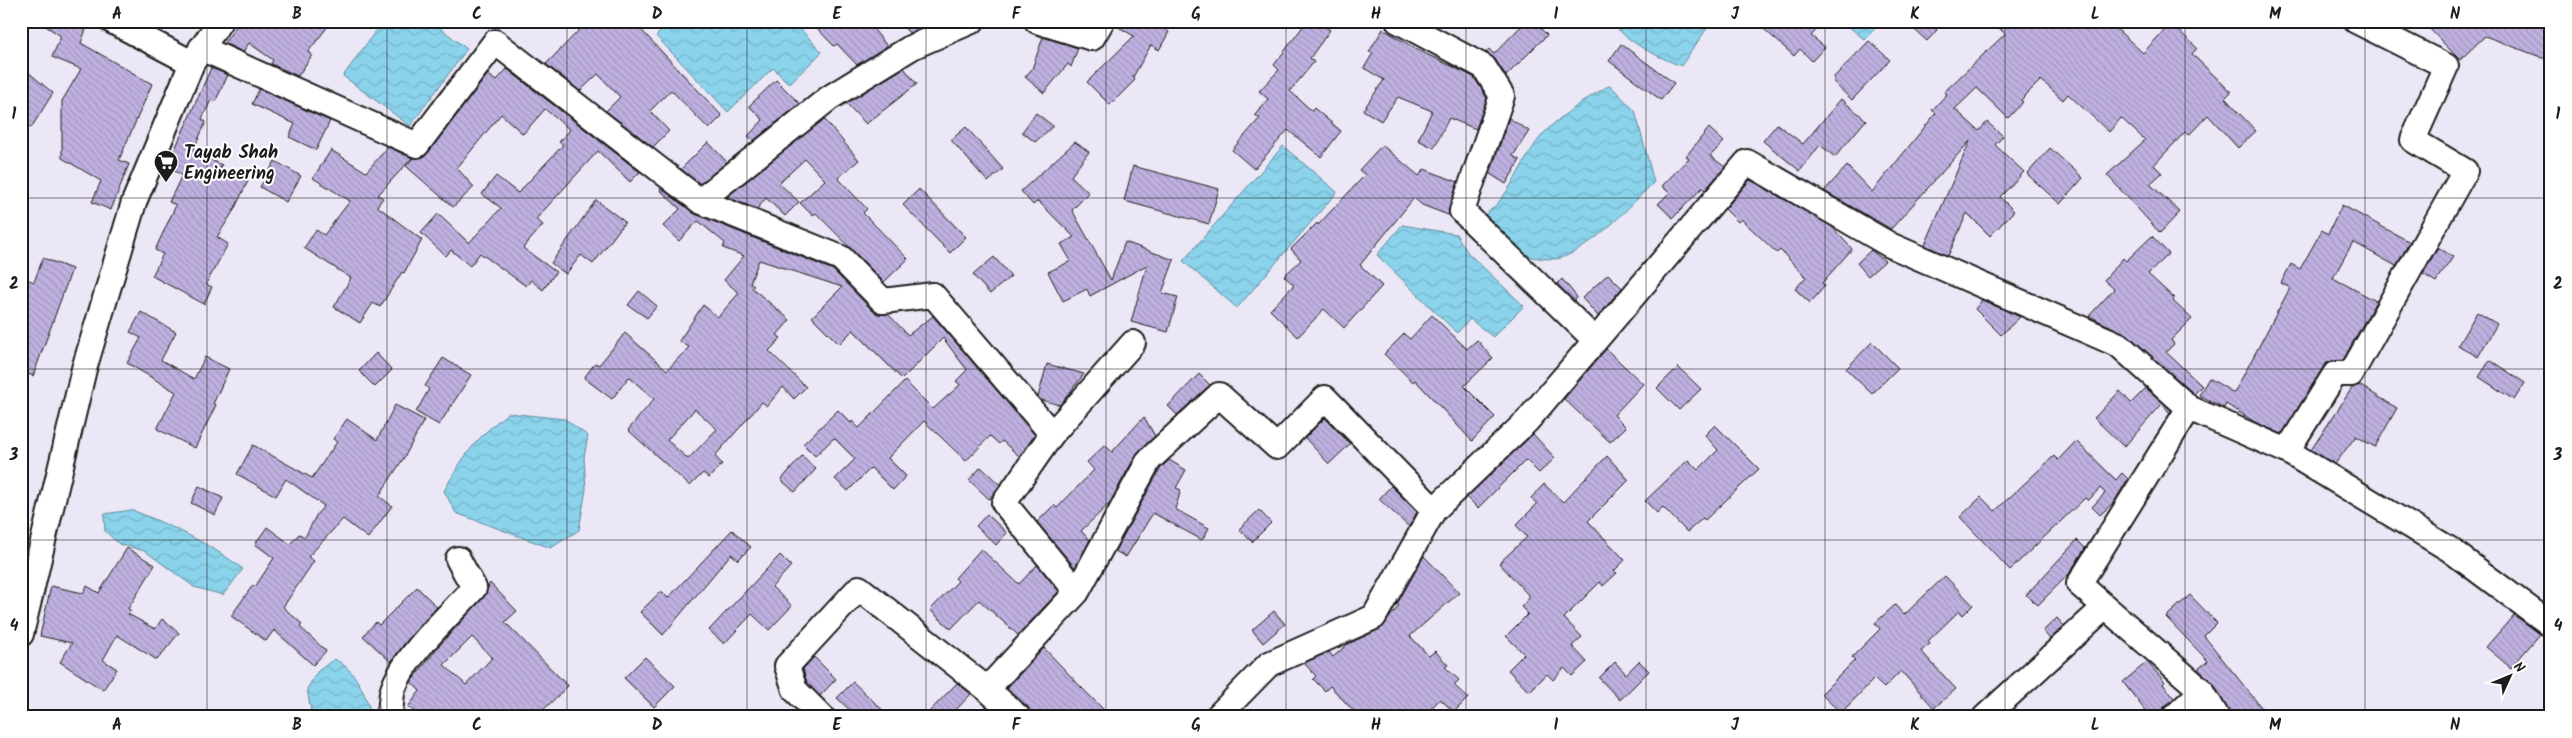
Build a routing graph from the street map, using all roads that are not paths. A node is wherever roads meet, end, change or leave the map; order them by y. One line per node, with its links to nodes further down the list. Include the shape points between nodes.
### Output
1 (112, 21): 8 (street)
2 (220, 21): 8 (street)
3 (972, 21): 9 (street, via 912,47 830,98)
4 (1037, 21): 5 (street, via 1092,38)
5 (1102, 21)
6 (1398, 21): 10 (street, via 1484,67 1502,96 1462,211)
7 (2356, 21): 14 (street, via 2446,66 2414,140 2465,170 2351,374 2335,374)
8 (197, 56): 9 (street, via 417,145 495,42); 20 (street, via 134,202 84,369)
9 (700, 200): 13 (street, via 841,258 883,301 933,295)
10 (1595, 340): 12 (street, via 1747,162 1890,245 2119,345); 15 (street, via 1527,421)
11 (1133, 343): 13 (street)
12 (2189, 408): 14 (street); 18 (street, via 2080,584)
13 (1052, 434): 17 (street, via 1004,503)
14 (2287, 451): 19 (street, via 2449,548)
15 (1434, 510): 17 (street, via 1325,398 1277,447 1220,395 1148,460); 26 (street, via 1374,617 1269,664)
16 (458, 559): 23 (street, via 474,588 420,646 393,692)
17 (1077, 592): 21 (street)
18 (2105, 607): 22 (street); 27 (street)
19 (2551, 625)
20 (21, 634)
21 (987, 689): 24 (street, via 859,588 787,666 795,690); 25 (street)
22 (2202, 691): 28 (street); 29 (street)
23 (389, 717)
24 (822, 717)
25 (1018, 717)
26 (1217, 717)
27 (1985, 717)
28 (2174, 717)
29 (2216, 717)

